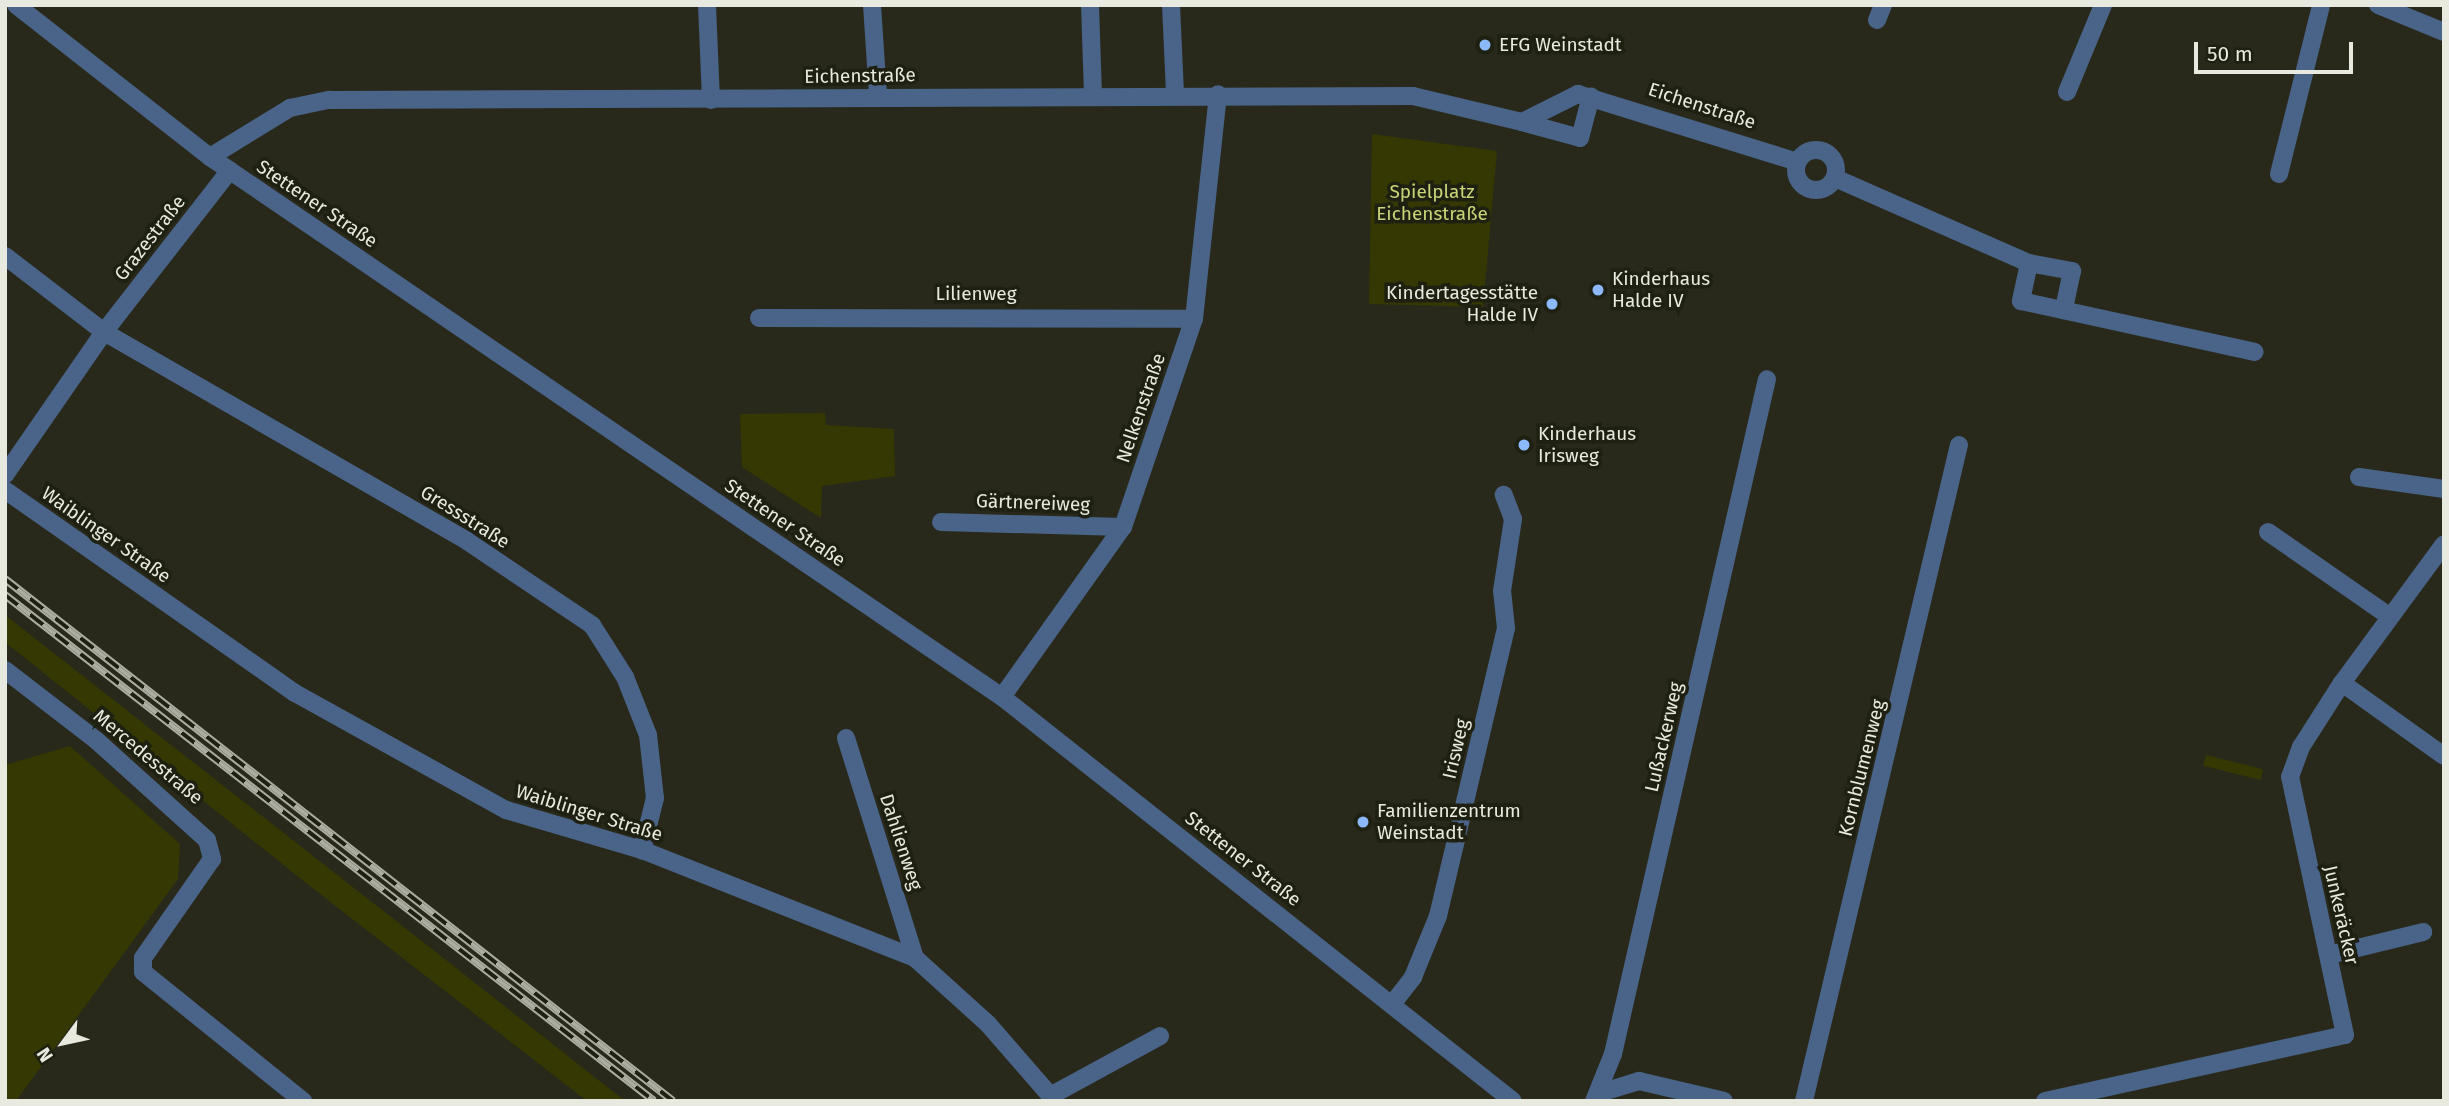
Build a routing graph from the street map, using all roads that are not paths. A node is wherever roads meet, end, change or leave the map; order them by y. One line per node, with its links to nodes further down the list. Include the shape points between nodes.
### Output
1 (16, 5): 18 (street, Stettener Straße)
2 (707, 5): 16 (street)
3 (872, 5): 14 (street)
4 (1090, 5): 13 (street)
5 (1171, 5): 11 (street)
6 (2103, 5): 10 (street)
7 (2321, 5): 21 (street)
8 (2378, 5): 9 (street)
9 (2444, 32)
10 (2067, 92)
11 (1175, 93): 12 (street, Eichenstraße); 13 (street, Eichenstraße)
12 (1218, 94): 17 (street, Eichenstraße, via 1413,96); 27 (street, Nelkenstraße)
13 (1093, 95): 14 (street, Eichenstraße)
14 (878, 96): 16 (street, Eichenstraße)
15 (1591, 96): 17 (street, via 1578,94); 17 (street, Eichenstraße, via 1580,138); 19 (street, Eichenstraße)
16 (711, 100): 18 (street, Eichenstraße, via 329,100 290,108)
17 (1522, 122)
18 (209, 157): 20 (street, Stettener Straße)
19 (1798, 162): 22 (street, via 1804,154 1824,152 1832,158); 22 (street, via 1798,180 1812,190)
20 (230, 170): 28 (street, Grazestraße); 44 (street, Stettener Straße)
21 (2279, 174)
22 (1835, 178): 24 (street)
23 (5, 256): 28 (street)
24 (2029, 263): 25 (street, via 2021,301); 25 (street, via 2072,271)
25 (2064, 310): 29 (street)
26 (759, 318): 27 (street, Lilienweg)
27 (1194, 319): 38 (street, Nelkenstraße)
28 (104, 332): 32 (street, Grazestraße); 47 (street, Gressstraße, via 467,541 592,625 625,677 648,736 655,798)
29 (2254, 352)
30 (1767, 379): 53 (street, Lußackerweg)
31 (1959, 445): 58 (street, Kornblumenweg)
32 (5, 475)
33 (2359, 477): 34 (street)
34 (2444, 489)
35 (5, 490): 47 (street, Waiblinger Straße, via 295,693 506,810)
36 (1504, 495): 51 (street, Irisweg, via 1513,519 1502,591 1506,628 1438,916 1412,977)
37 (941, 522): 38 (street, Gärtnereiweg)
38 (1123, 527): 44 (street, Nelkenstraße)
39 (2267, 532): 41 (street)
40 (2444, 544): 41 (street, Junkeräcker)
41 (2389, 616): 43 (street, Junkeräcker)
42 (5, 670): 55 (street, Mercedesstraße, via 96,740 207,840 212,859 143,958 143,972)
43 (2342, 683): 46 (street); 49 (street, Junkeräcker, via 2301,747 2290,777)
44 (1002, 697): 51 (street, Stettener Straße)
45 (846, 738): 50 (street, Dahlienweg)
46 (2444, 756)
47 (642, 850): 50 (street, Waiblinger Straße)
48 (2423, 932): 49 (street)
49 (2329, 955): 59 (street, Junkeräcker, via 2345,1035)
50 (915, 958): 54 (street, Waiblinger Straße, via 988,1024)
51 (1393, 1003): 56 (street, Stettener Straße)
52 (1160, 1036): 54 (street, Waiblinger Straße)
53 (1599, 1096): 57 (street, via 1639,1081)
54 (1054, 1098)
55 (303, 1101)
56 (1513, 1101)
57 (1724, 1101)
58 (1804, 1101)
59 (2045, 1101)

